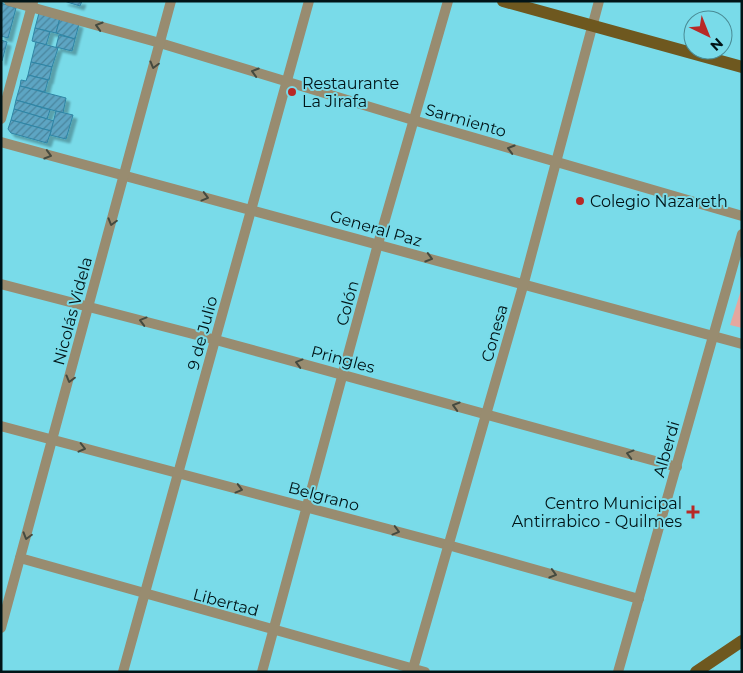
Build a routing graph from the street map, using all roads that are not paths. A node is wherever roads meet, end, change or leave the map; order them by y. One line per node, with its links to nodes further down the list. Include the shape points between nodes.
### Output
1 (9, 1): 7 (street, Sarmiento)
2 (171, 1): 9 (street, Nicolás Videla)
3 (309, 1): 11 (street, 9 de Julio)
4 (448, 1): 13 (street, Colón)
5 (503, 1): 8 (main road)
6 (599, 1): 8 (street, Conesa)
7 (32, 4): 9 (street, Sarmiento, one-way to 7); 12 (street)
8 (593, 27): 10 (main road); 15 (street, Conesa)
9 (160, 43): 11 (street, Sarmiento, one-way to 9); 16 (street, Nicolás Videla, one-way to 16)
10 (742, 67)
11 (287, 82): 13 (street, Sarmiento); 17 (street, 9 de Julio)
12 (1, 119)
13 (413, 120): 15 (street, Sarmiento, one-way to 13); 20 (street, Colón)
14 (1, 142): 16 (street, General Paz, one-way to 16)
15 (557, 163): 18 (street, Sarmiento); 22 (street, Conesa)
16 (125, 176): 17 (street, General Paz, one-way to 17); 23 (street, Nicolás Videla, one-way to 23)
17 (250, 209): 20 (street, General Paz); 25 (street, 9 de Julio)
18 (742, 216)
19 (742, 234): 24 (street, Alberdi)
20 (378, 244): 22 (street, General Paz, one-way to 22); 27 (street, Colón)
21 (1, 284): 23 (street, Pringles)
22 (523, 286): 24 (street, General Paz); 28 (street, Conesa)
23 (88, 307): 25 (street, Pringles, one-way to 23); 30 (street, Nicolás Videla, one-way to 30)
24 (712, 336): 26 (street, General Paz); 31 (street, Alberdi)
25 (216, 340): 27 (street, Pringles, one-way to 25); 32 (street, 9 de Julio)
26 (742, 344)
27 (344, 375): 28 (street, Pringles, one-way to 27); 33 (street, Colón)
28 (486, 415): 31 (street, Pringles, one-way to 28); 34 (street, Conesa)
29 (1, 426): 30 (street, Belgrano)
30 (53, 441): 32 (street, Belgrano, one-way to 32); 35 (street, Nicolás Videla, one-way to 35)
31 (677, 467): 37 (street, Alberdi)
32 (178, 473): 33 (street, Belgrano, one-way to 33); 36 (street, 9 de Julio)
33 (307, 507): 34 (street, Belgrano, one-way to 34); 39 (street, Colón)
34 (448, 545): 37 (street, Belgrano, one-way to 37); 41 (street, Conesa)
35 (20, 558): 36 (street, Libertad); 38 (street, Nicolás Videla)
36 (145, 595): 39 (street, Libertad); 42 (street, 9 de Julio)
37 (639, 599): 45 (street, Alberdi)
38 (1, 628)
39 (274, 630): 41 (street, Libertad); 43 (street, Colón)
40 (742, 640): 46 (main road)
41 (412, 670): 44 (street, Libertad)
42 (123, 672)
43 (262, 672)
44 (425, 672)
45 (618, 672)
46 (696, 672)

